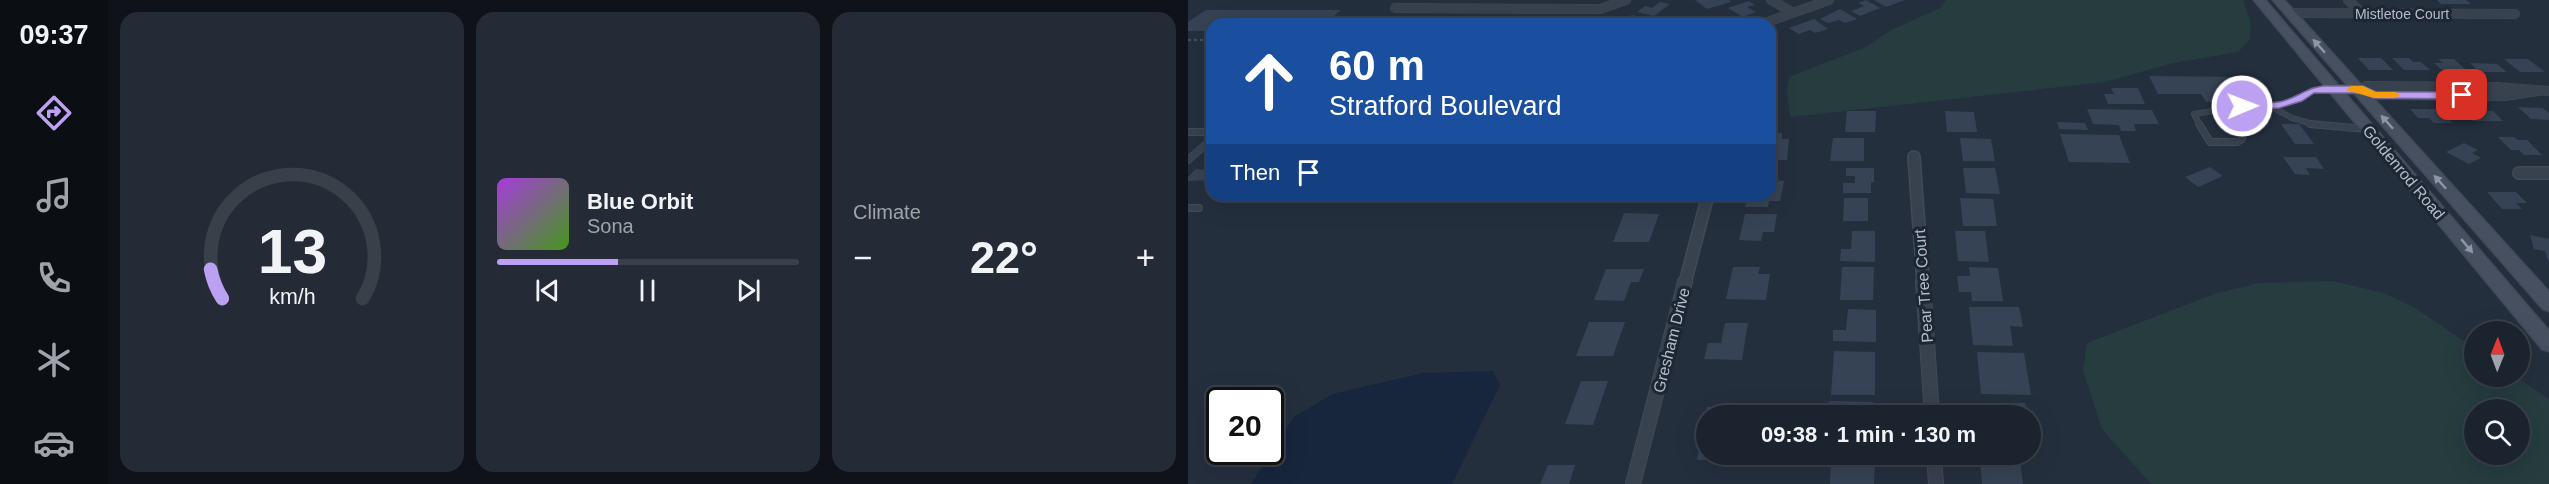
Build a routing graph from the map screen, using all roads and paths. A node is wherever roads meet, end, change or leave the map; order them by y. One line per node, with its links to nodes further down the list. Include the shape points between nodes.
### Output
1 (1403, 0): 10 (street, via 1395,8)
2 (1513, 0): 10 (street)
3 (1626, 0): 10 (street, via 1600,9)
4 (1771, 0): 11 (street)
5 (1828, 0): 11 (street)
6 (2259, 0): 18 (main road, Goldenrod Road)
7 (2268, 0): 12 (main road)
8 (2278, 0): 12 (main road, Goldenrod Road)
9 (2348, 0): 13 (street)
10 (1505, 9)
11 (1792, 12): 15 (street)
12 (2290, 13): 13 (street, Mistletoe Court); 19 (main road, Goldenrod Road, one-way to 12)
13 (2362, 13): 14 (street, Mistletoe Court)
14 (2515, 15)
15 (1776, 18)
16 (1188, 40): 17 (path)
17 (1206, 40)
18 (2334, 89): 19 (street); 21 (lane, via 2312,90 2298,99); 23 (main road, Goldenrod Road)
19 (2361, 90): 20 (street, via 2374,95 2505,96); 34 (main road, Goldenrod Road, one-way to 19)
20 (2549, 91)
21 (2270, 105): 22 (lane); 23 (lane, via 2316,125)
22 (2231, 107): 22 (lane, via 2242,139 2210,142 2194,114)
23 (2368, 129): 35 (main road, Goldenrod Road, one-way to 35)
24 (1188, 132): 25 (lane)
25 (1206, 132)
26 (1206, 144): 28 (lane)
27 (1914, 157): 36 (street, Pear Tree Court)
28 (1188, 160)
29 (2518, 173): 30 (street)
30 (2549, 173)
31 (1706, 201): 38 (street, Gresham Drive)
32 (1188, 208): 33 (lane)
33 (1199, 208)
34 (2549, 303)
35 (2549, 344)
36 (1931, 405)
37 (1935, 465): 39 (street)
38 (1633, 484)
39 (1936, 484)

